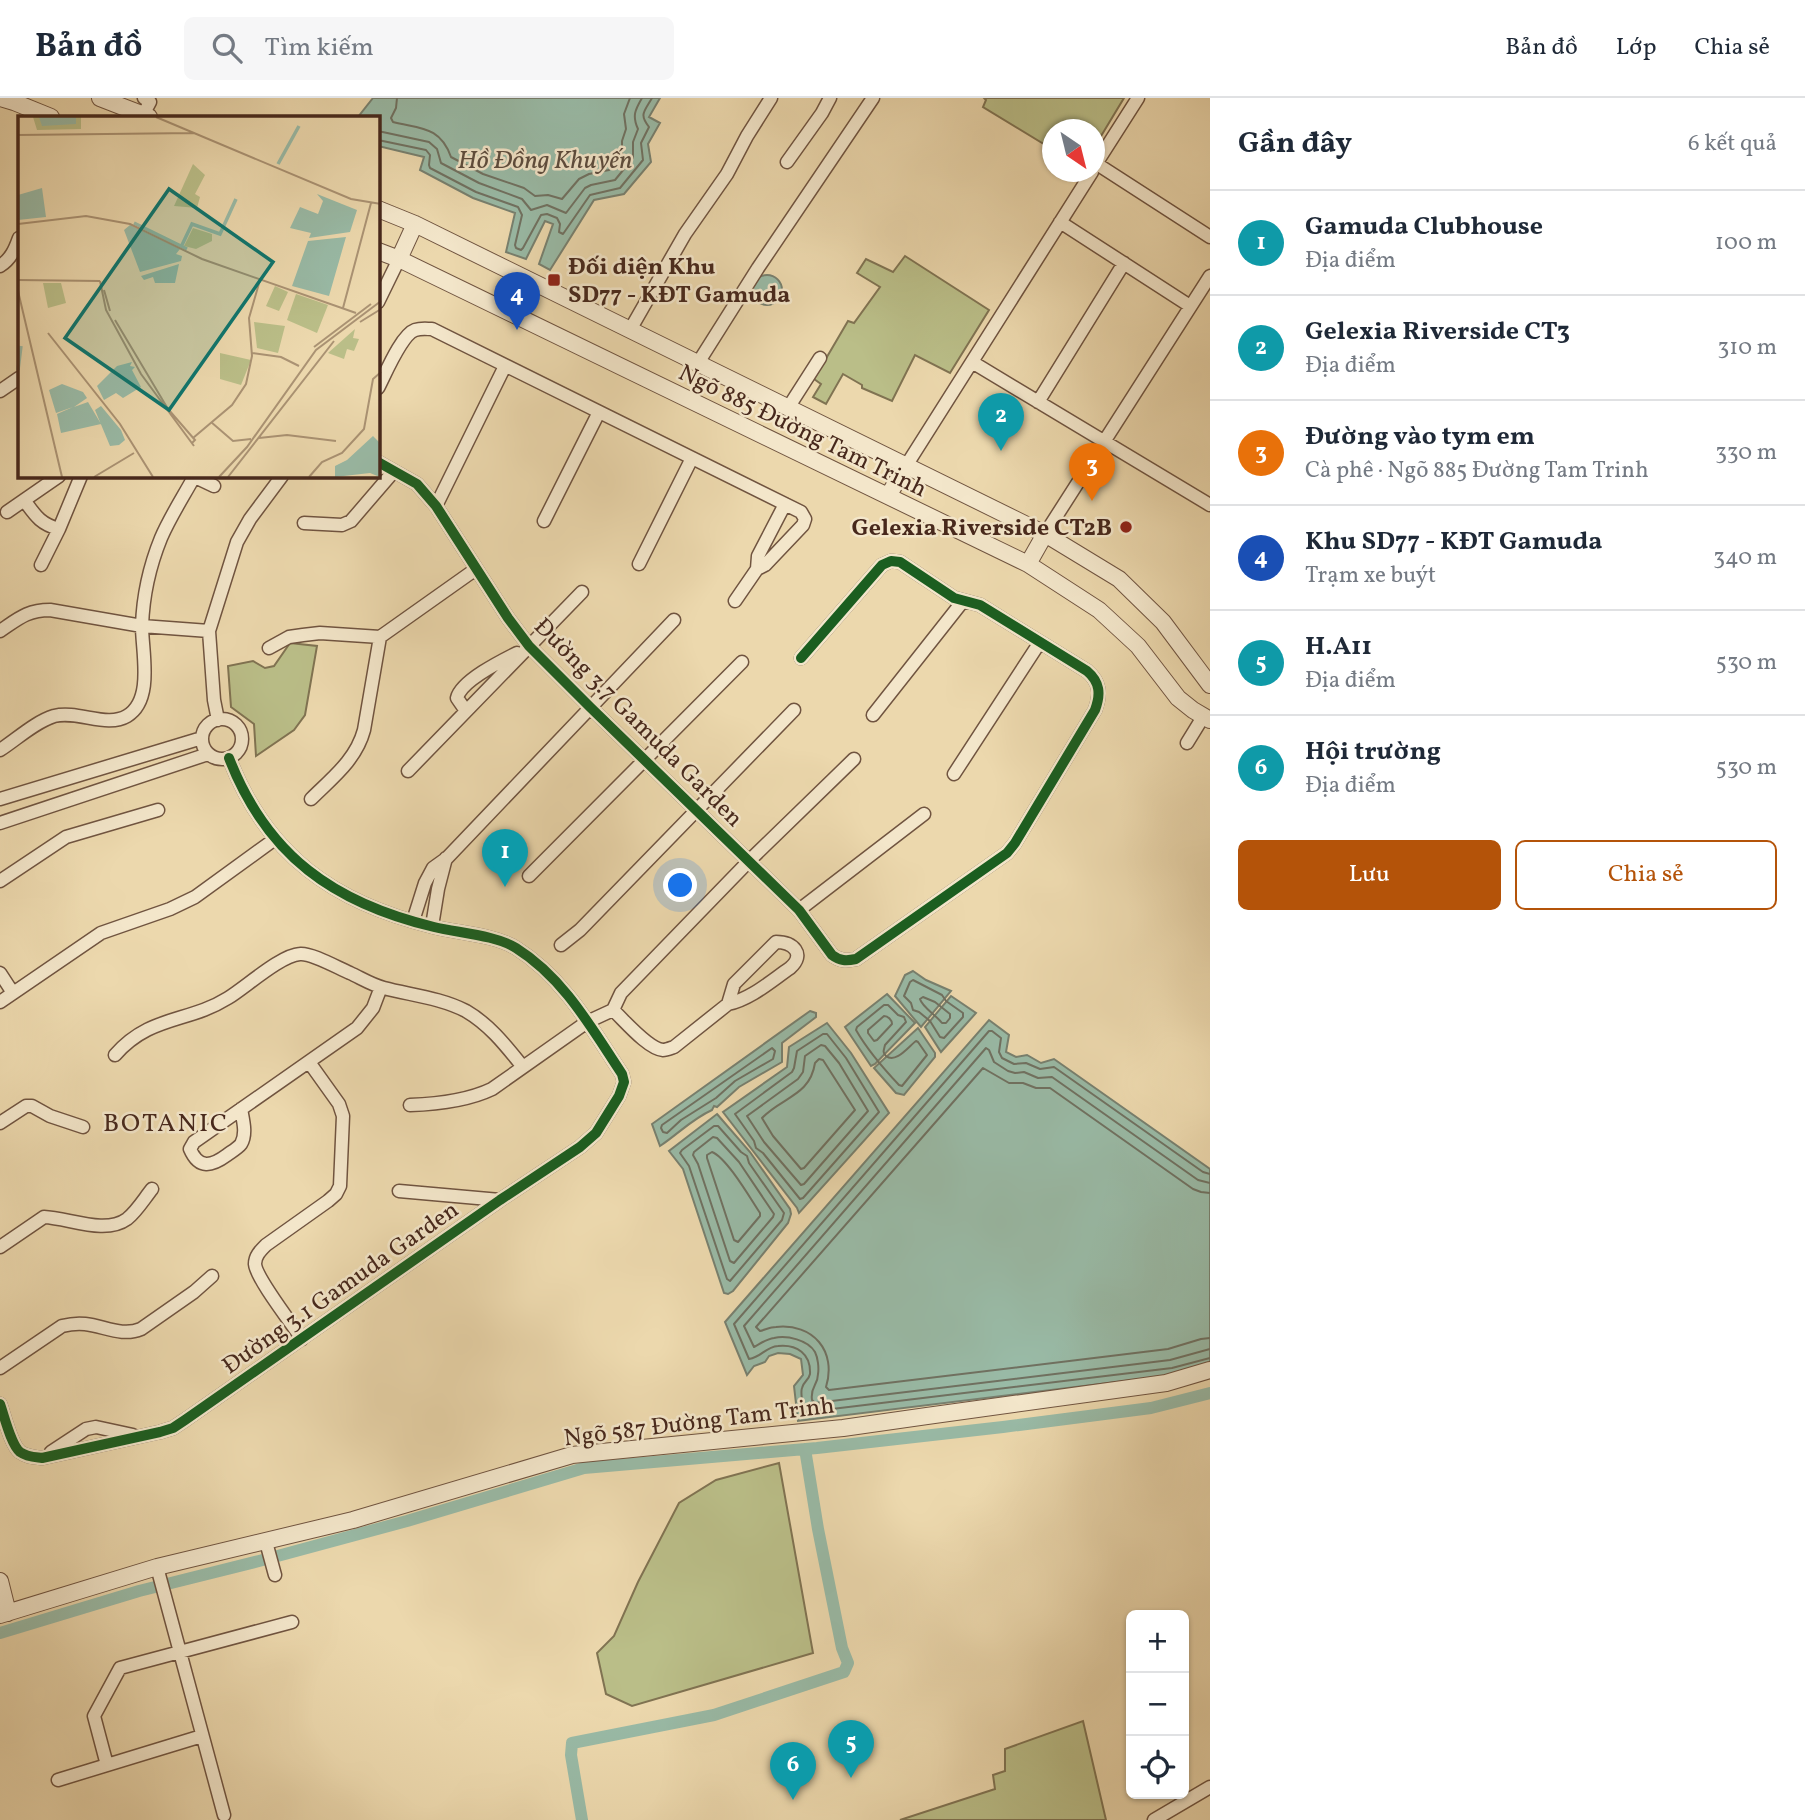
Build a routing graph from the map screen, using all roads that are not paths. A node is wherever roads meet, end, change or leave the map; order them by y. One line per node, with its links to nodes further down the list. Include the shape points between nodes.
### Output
1 (0, 98): 8 (street)
2 (100, 98): 7 (street)
3 (771, 98): 25 (street)
4 (830, 98): 10 (street)
5 (873, 98): 28 (street)
6 (1138, 98): 9 (street)
7 (148, 106)
8 (49, 116)
9 (1105, 150)
10 (787, 162)
11 (1105, 175): 16 (street)
12 (1085, 182): 14 (street)
13 (380, 210): 15 (street, Ngõ 885 Đường Tam Trinh)
14 (1060, 222): 20 (street); 27 (street)
15 (415, 224): 19 (street); 25 (street, Ngõ 885 Đường Tam Trinh)
16 (1210, 237)
17 (17, 252): 21 (street)
18 (380, 252): 19 (street, Ngõ 885 Đường Tam Trinh)
19 (399, 259): 23 (street); 47 (street, Ngõ 885 Đường Tam Trinh)
20 (1124, 263): 24 (street); 33 (street)
21 (0, 266)
22 (1210, 276): 24 (street)
23 (380, 298)
24 (1190, 306): 36 (street)
25 (630, 330): 28 (street, Ngõ 885 Đường Tam Trinh)
26 (820, 358): 34 (street)
27 (972, 362): 33 (street); 39 (street)
28 (698, 363): 34 (street, Ngõ 885 Đường Tam Trinh)
29 (505, 366): 31 (street, via 422,328 403,341); 35 (street); 51 (street)
30 (18, 379): 32 (street)
31 (380, 384)
32 (0, 391)
33 (1038, 402): 36 (street)
34 (788, 408): 39 (street, Ngõ 885 Đường Tam Trinh)
35 (599, 412): 37 (street); 53 (street)
36 (1105, 442): 50 (street); 56 (street)
37 (692, 458): 49 (street); 57 (street)
38 (380, 464): 40 (street, Đường 3.7 Gamuda Garden)
39 (906, 466): 47 (street); 56 (street, Ngõ 885 Đường Tam Trinh)
40 (394, 471): 51 (street, Đường 3.7 Gamuda Garden, via 417,484); 54 (street, via 351,521 342,525)
41 (56, 478): 48 (street)
42 (80, 478): 55 (street)
43 (193, 478): 66 (street, via 162,536 146,587)
44 (198, 478): 46 (street)
45 (281, 478): 68 (street, via 237,542)
46 (214, 486)
47 (888, 496): 58 (street, Ngõ 885 Đường Tam Trinh)
48 (24, 500): 52 (street); 55 (street, via 39,520)
49 (785, 504): 61 (street, via 758,556); 61 (street, via 801,512 804,522)
50 (1210, 505)
51 (436, 506): 60 (street, Đường 3.7 Gamuda Garden)
52 (7, 512)
53 (544, 521)
54 (303, 523)
55 (59, 529): 59 (street)
56 (1045, 534): 58 (street); 75 (street, Ngõ 885 Đường Tam Trinh, via 1119,579 1163,622)
57 (639, 564)
58 (1028, 564): 80 (street, Ngõ 885 Đường Tam Trinh, via 1099,610 1138,646 1178,698)
59 (41, 565)
60 (476, 569): 69 (street); 71 (street, Đường 3.7 Gamuda Garden)
61 (757, 569): 63 (street)
62 (582, 592): 71 (street)
63 (735, 601)
64 (963, 601): 70 (street, Đường 3.7 Gamuda Garden, via 980,605); 73 (street, Đường 3.7 Gamuda Garden, via 891,561 882,565); 79 (street)
65 (674, 620): 76 (street)
66 (142, 626): 67 (street, via 36,610); 68 (street); 84 (street, via 144,683 135,711 114,721 55,716)
67 (0, 631)
68 (209, 631): 81 (street)
69 (380, 637): 72 (street, via 303,635); 92 (street, via 360,745)
70 (1040, 642): 90 (street); 103 (street, Đường 3.7 Gamuda Garden, via 1095,678 1099,699 1007,853 856,959 838,960 832,955)
71 (529, 646): 76 (street, Đường 3.7 Gamuda Garden); 78 (street); 78 (street, via 463,687 457,698)
72 (269, 648)
73 (801, 658)
74 (742, 662): 88 (street)
75 (1210, 685)
76 (590, 708): 88 (street, Đường 3.7 Gamuda Garden); 99 (street)
77 (794, 710): 94 (street)
78 (466, 711): 89 (street)
79 (873, 715)
80 (1207, 718): 83 (street)
81 (219, 720): 82 (street, via 210,723); 86 (street, via 233,722 241,734 240,749)
82 (202, 738): 85 (street); 91 (street)
83 (1187, 743)
84 (0, 750)
85 (208, 754): 86 (street); 96 (street)
86 (229, 758): 98 (street, Đường 3.1 Gamuda Garden, via 238,782)
87 (854, 759): 100 (street)
88 (645, 760): 94 (street, Đường 3.7 Gamuda Garden); 101 (street)
89 (408, 771)
90 (954, 774)
91 (4, 798): 96 (street)
92 (311, 799)
93 (158, 810): 102 (street, via 66,837)
94 (696, 811): 100 (street, Đường 3.7 Gamuda Garden); 106 (street)
95 (924, 814): 103 (street)
96 (16, 817): 97 (street)
97 (0, 823)
98 (275, 839): 104 (street, Đường 3.1 Gamuda Garden, via 326,884); 109 (street, via 195,898 101,933)
99 (447, 858): 104 (street, via 433,868); 105 (street)
100 (749, 861): 103 (street, Đường 3.7 Gamuda Garden); 112 (street, via 621,993)
101 (529, 876)
102 (0, 881)
103 (799, 910)
104 (413, 921): 105 (street, Đường 3.1 Gamuda Garden)
105 (432, 926): 113 (street, Đường 3.1 Gamuda Garden, via 514,947 563,988)
106 (561, 945)
107 (0, 973): 109 (street)
108 (381, 987): 114 (street, via 305,953 297,954 212,1007 150,1027); 115 (street, via 373,1008 357,1028); 116 (street, via 465,1011 501,1039)
109 (13, 993): 110 (street)
110 (0, 1002)
111 (728, 1004): 111 (street, via 748,997 790,968 796,963 796,949 776,942 734,984); 112 (street, via 664,1050 645,1040)
112 (613, 1010): 113 (street)
113 (587, 1022): 116 (street); 123 (street, Đường 3.1 Gamuda Garden, via 622,1074 620,1096 596,1133 580,1147)
114 (116, 1055)
115 (309, 1062): 118 (street); 126 (street, via 343,1116 340,1186 336,1194 266,1245 255,1267)
116 (523, 1067): 117 (street, via 479,1096)
117 (410, 1105)
118 (241, 1110): 118 (street, via 194,1142 190,1149 200,1163 217,1162 240,1144 244,1135)
119 (0, 1123): 120 (street, via 32,1106)
120 (83, 1127)
121 (152, 1189): 124 (street, via 135,1212 117,1224 44,1217)
122 (399, 1191): 123 (street, Đường 3.1 Gamuda Garden)
123 (500, 1200): 126 (street, Đường 3.1 Gamuda Garden)
124 (0, 1247)
125 (212, 1276): 127 (street, via 141,1329 123,1332 86,1324 62,1326)
126 (302, 1339): 130 (street, Đường 3.1 Gamuda Garden, via 173,1428)
127 (0, 1368)
128 (1210, 1370): 132 (street, Ngõ 587 Đường Tam Trinh, via 1166,1383 915,1418 572,1455)
129 (0, 1404): 131 (street, via 16,1448)
130 (140, 1436): 131 (street, Đường 3.1 Gamuda Garden); 131 (street, Đường 3.1 Gamuda Garden, via 86,1429)
131 (42, 1458)
132 (267, 1546): 133 (street); 134 (street, Ngõ 587 Đường Tam Trinh)
133 (274, 1571)
134 (158, 1573): 136 (street, Ngõ 587 Đường Tam Trinh); 138 (street)
135 (0, 1585): 136 (street)
136 (4, 1614)
137 (292, 1622): 138 (street)
138 (180, 1653): 139 (street); 140 (street, via 120,1668 94,1716)
139 (202, 1736): 140 (street); 143 (street)
140 (107, 1765): 141 (street)
141 (58, 1780)
142 (1210, 1787): 144 (street)
143 (224, 1815)
144 (1154, 1820)

